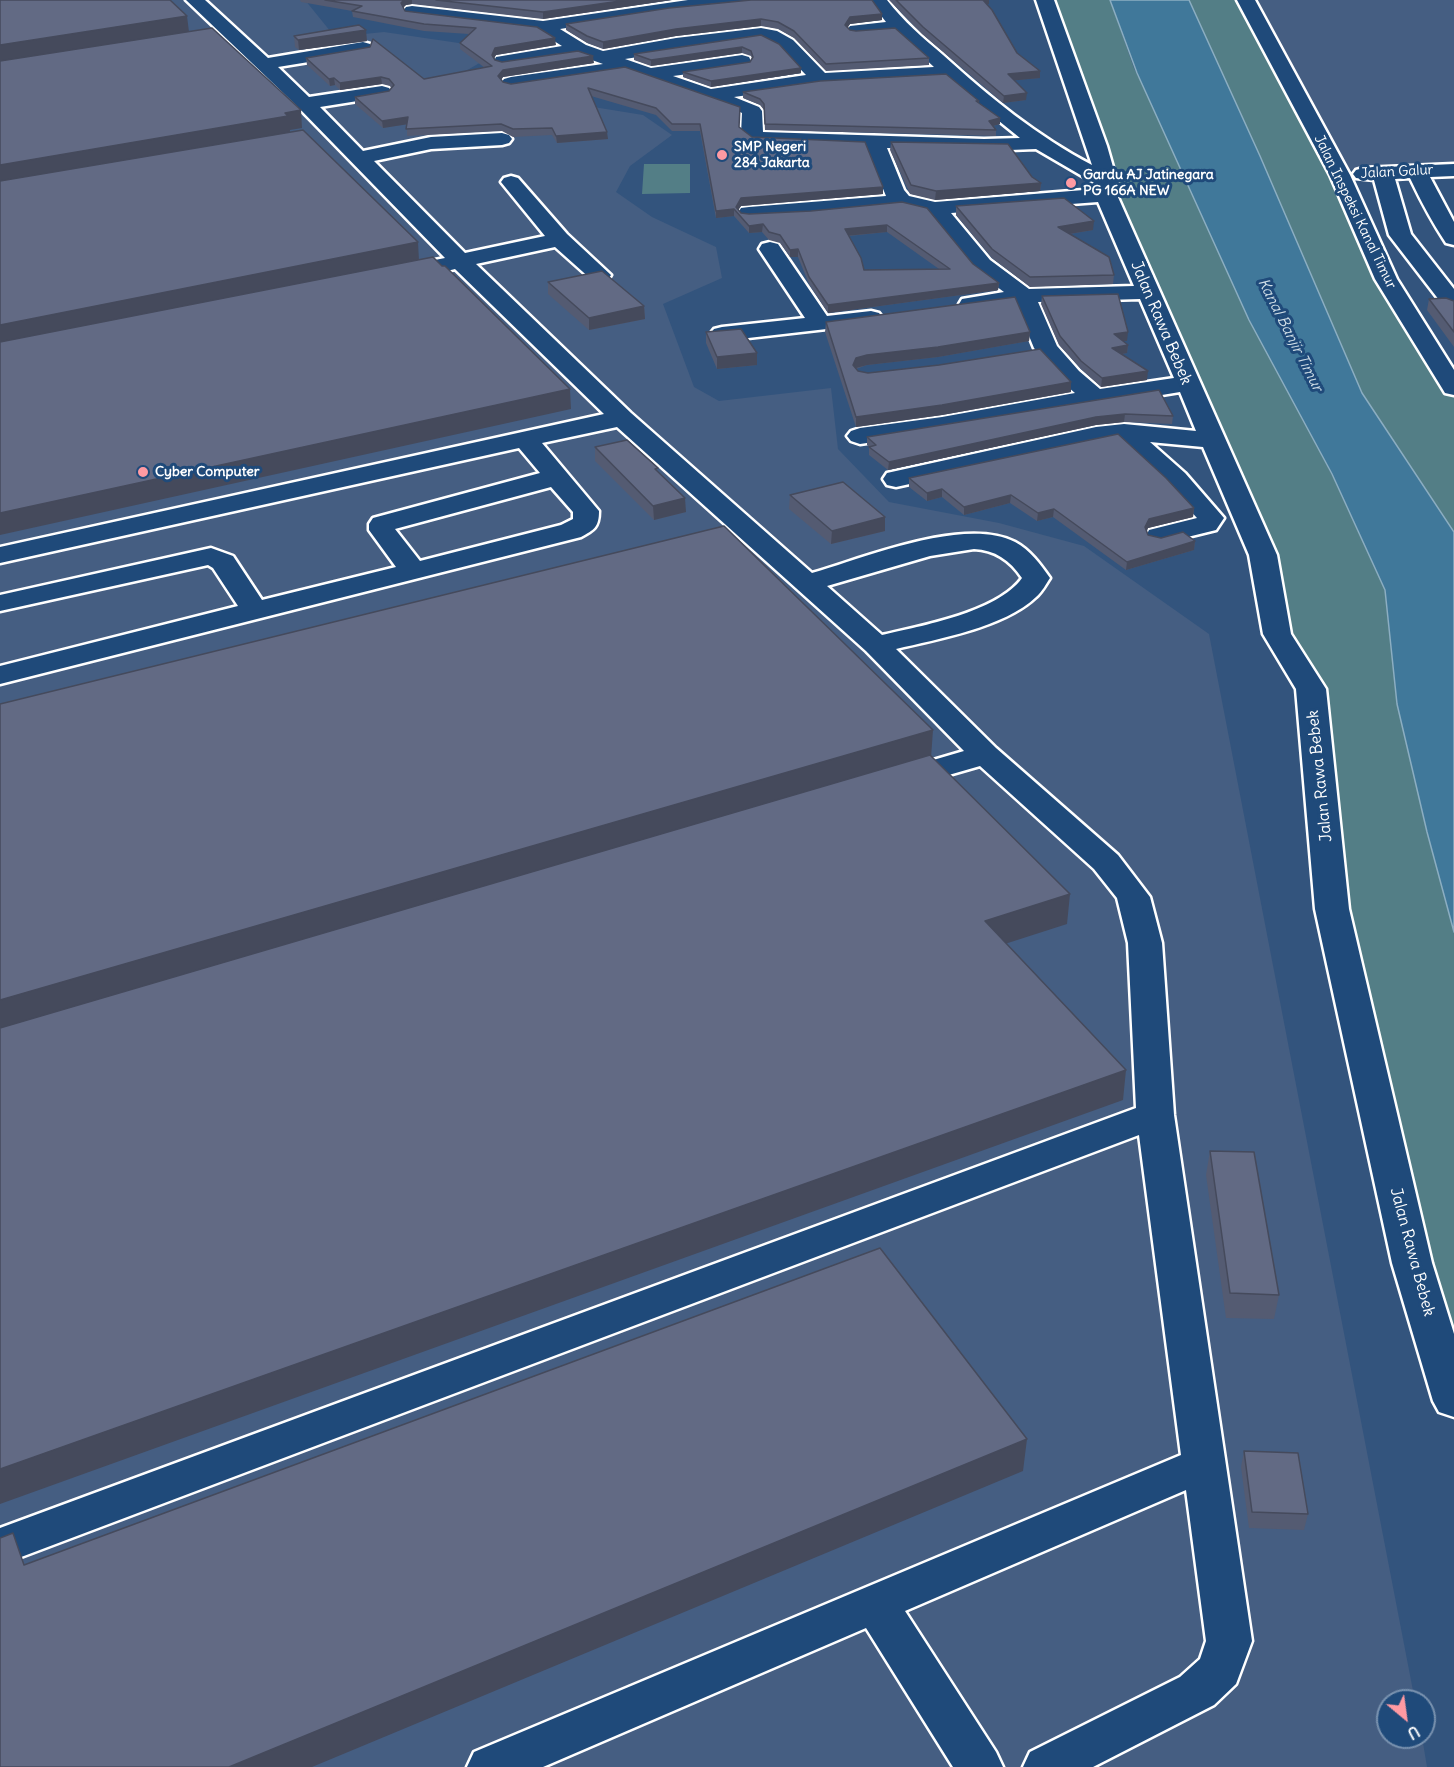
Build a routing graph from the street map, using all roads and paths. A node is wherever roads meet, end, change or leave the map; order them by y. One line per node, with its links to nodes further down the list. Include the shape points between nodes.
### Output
1 (195, 0): 15 (street)
2 (601, 0): 10 (street)
3 (748, 0): 7 (street)
4 (878, 0): 12 (street)
5 (1046, 0): 43 (street, Jalan Rawa Bebek, via 1094,135)
6 (1246, 0): 41 (street, Jalan Inspeksi Kanal Timur)
7 (716, 3): 8 (street); 16 (street)
8 (667, 4): 10 (street)
9 (412, 11): 11 (street)
10 (628, 13): 11 (street); 13 (street)
11 (543, 26): 19 (street)
12 (900, 26): 14 (street); 25 (street)
13 (651, 27)
14 (856, 30)
15 (229, 34): 17 (street); 23 (street)
16 (752, 34): 20 (street); 27 (street, via 767,34 784,44)
17 (206, 38)
18 (363, 48): 23 (street)
19 (579, 49): 20 (street); 21 (street)
20 (601, 57): 24 (street)
21 (502, 61)
22 (742, 61): 26 (street)
23 (264, 64): 31 (street)
24 (626, 66): 26 (street); 28 (street)
25 (950, 72): 27 (street); 36 (street)
26 (649, 73): 30 (street)
27 (820, 79): 30 (street)
28 (510, 83)
29 (382, 92): 31 (street)
30 (709, 94): 35 (street, via 752,111 751,134 781,146)
31 (305, 103): 32 (street)
32 (334, 134): 33 (street); 37 (street)
33 (311, 138)
34 (502, 139): 37 (street, via 431,143)
35 (874, 141): 36 (street); 44 (street)
36 (1039, 143): 43 (street)
37 (359, 158): 52 (street)
38 (1454, 170): 39 (street, Jalan Galur)
39 (1418, 172): 40 (street, Jalan Galur); 49 (street)
40 (1383, 173): 41 (street, Jalan Galur); 53 (street, via 1400,235)
41 (1340, 175): 65 (street, Jalan Inspeksi Kanal Timur, via 1386,279)
42 (511, 182): 50 (street)
43 (1106, 188): 46 (street); 57 (street, Jalan Rawa Bebek)
44 (904, 211): 45 (street); 46 (street)
45 (749, 213)
46 (938, 213): 58 (street, via 982,265)
47 (883, 224): 48 (street)
48 (838, 227)
49 (1454, 238)
50 (559, 239): 52 (street); 56 (street)
51 (770, 249): 62 (street)
52 (460, 261): 55 (street); 67 (street)
53 (1425, 266): 54 (street); 59 (street)
54 (1454, 266)
55 (425, 268)
56 (600, 275)
57 (1148, 292): 58 (street); 64 (street, Jalan Rawa Bebek)
58 (1024, 296): 60 (street); 66 (street, via 1034,350)
59 (1452, 302)
60 (946, 307)
61 (890, 315): 62 (street)
62 (820, 323): 63 (street)
63 (722, 334)
64 (1187, 384): 66 (street); 71 (street, Jalan Rawa Bebek)
65 (1454, 388)
66 (1093, 396): 69 (street, via 931,427)
67 (622, 418): 70 (street); 76 (street)
68 (1124, 432): 71 (street); 74 (street); 75 (street)
69 (860, 436)
70 (525, 439): 72 (street); 79 (street)
71 (1212, 440): 73 (street, Jalan Rawa Bebek)
72 (557, 477): 80 (street, via 586,511 586,523 571,531); 80 (street, via 382,524 382,530)
73 (1227, 477): 75 (street); 89 (street, Jalan Rawa Bebek, via 1263,555 1277,634 1311,689 1332,909 1412,1263)
74 (896, 479)
75 (1176, 479): 77 (street, via 1211,521)
76 (745, 529): 78 (street); 81 (street)
77 (1159, 536)
78 (710, 537)
79 (0, 555)
80 (414, 571): 83 (street)
81 (808, 583): 84 (street); 84 (street, via 951,543 978,540 1007,549 1026,562 1036,578 1026,594 977,618)
82 (0, 603): 83 (street, via 211,556 223,562)
83 (255, 611): 85 (street)
84 (876, 645): 86 (street)
85 (0, 675)
86 (984, 755): 87 (street); 88 (street, via 1106,862 1133,897 1145,944)
87 (870, 789)
88 (1155, 1115): 90 (street); 91 (street)
89 (1454, 1401)
90 (1204, 1464): 92 (street); 95 (street, via 1229,1641 1220,1670 1197,1691)
91 (0, 1547)
92 (875, 1604): 93 (street); 94 (street)
93 (492, 1767)
94 (979, 1767)
95 (1047, 1767)

